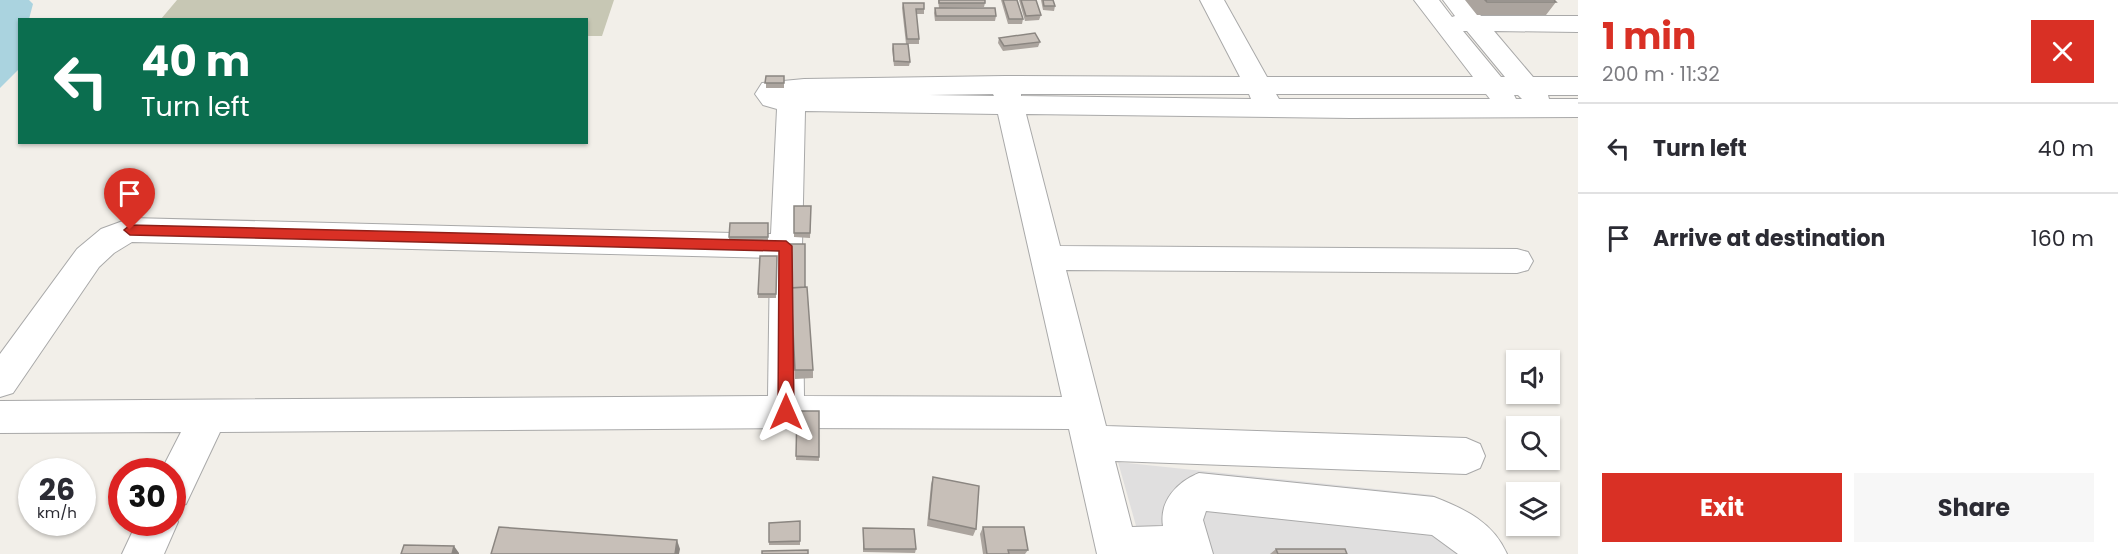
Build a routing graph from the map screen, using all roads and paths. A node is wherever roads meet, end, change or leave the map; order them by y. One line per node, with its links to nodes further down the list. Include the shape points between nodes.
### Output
1 (1212, 0): 9 (street)
2 (1426, 0): 3 (street)
3 (1449, 11): 4 (street); 7 (street)
4 (1474, 23): 5 (street); 10 (street)
5 (1578, 24)
6 (1578, 86): 10 (street)
7 (1494, 87): 9 (street); 10 (street)
8 (1008, 95): 9 (street); 12 (street, via 791,102); 13 (street)
9 (1265, 97): 10 (street)
10 (1519, 98): 11 (street, via 1544,108)
11 (1578, 108)
12 (786, 246): 15 (street, via 130,230 99,245); 16 (street)
13 (1047, 258): 14 (street); 19 (street)
14 (1517, 261)
15 (0, 382)
16 (786, 412): 18 (street); 19 (street)
17 (0, 417): 18 (street)
18 (208, 417): 21 (street)
19 (1088, 428): 20 (street); 24 (street)
20 (1466, 456)
21 (186, 462)
22 (151, 536): 25 (street)
23 (1191, 550): 24 (street); 26 (street, via 1182,518 1184,506 1199,492 1434,516 1460,528)
24 (1117, 551)
25 (142, 554)
26 (1486, 554)

